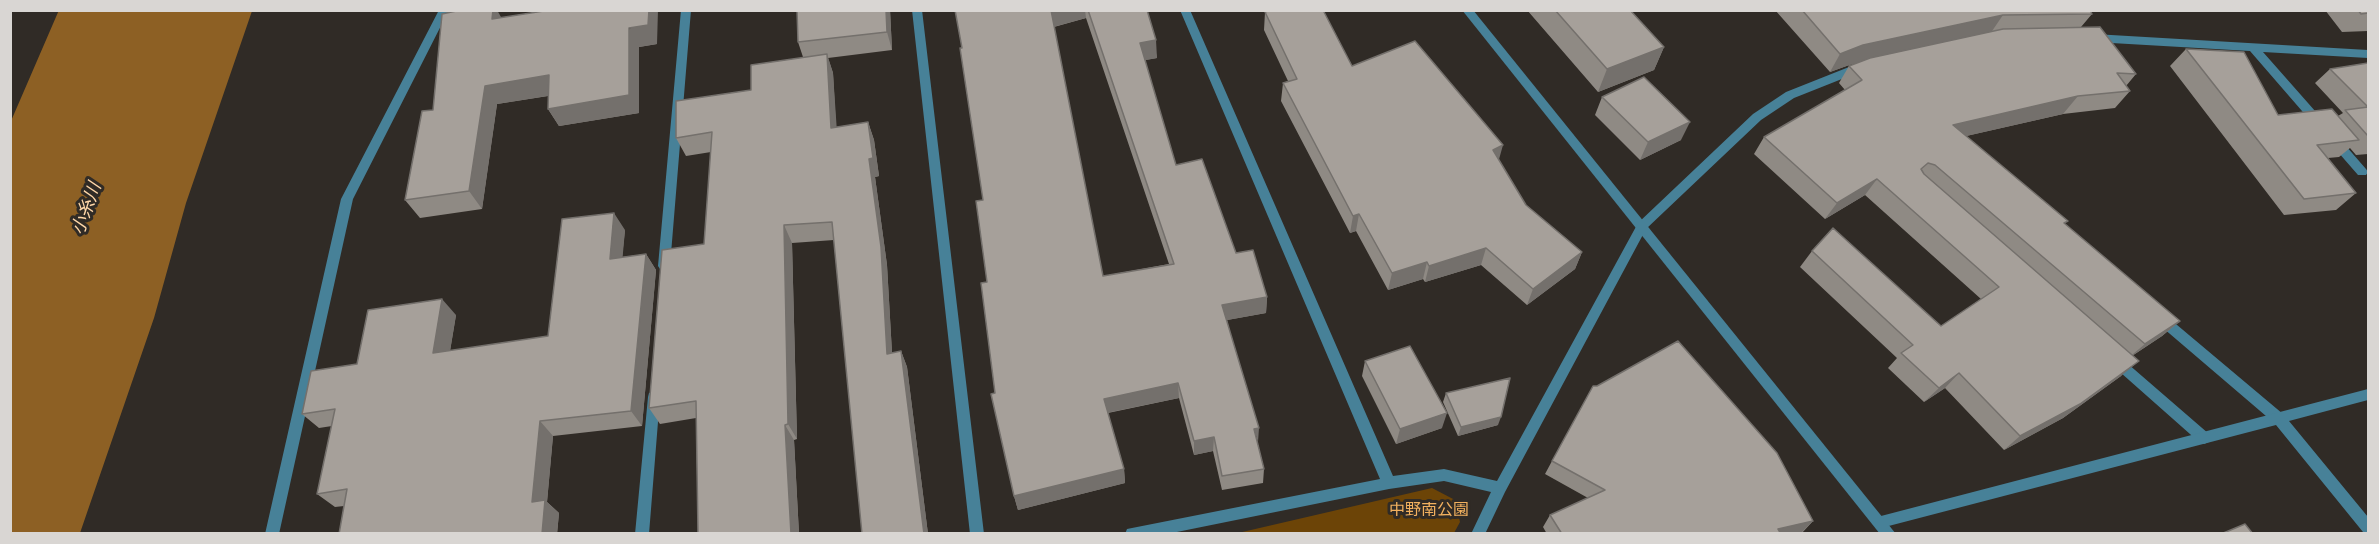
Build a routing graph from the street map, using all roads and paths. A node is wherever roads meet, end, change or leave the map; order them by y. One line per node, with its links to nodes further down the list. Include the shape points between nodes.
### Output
1 (686, 10): 12 (street)
2 (917, 10): 25 (street)
3 (1185, 10): 19 (street)
4 (1467, 10): 11 (street)
5 (446, 13): 23 (street, via 347,200)
6 (2081, 38): 7 (street)
7 (2253, 47): 8 (street); 10 (street)
8 (2368, 54)
9 (1866, 67): 11 (street, via 1790,95 1756,117)
10 (2362, 172)
11 (1642, 225): 20 (street); 21 (street)
12 (663, 284)
13 (2150, 310): 17 (street)
14 (2105, 351): 18 (street)
15 (655, 379): 24 (street)
16 (2368, 395): 17 (street)
17 (2278, 418): 18 (street); 22 (street)
18 (2204, 438): 21 (street)
19 (1389, 483): 20 (street, via 1444,476); 26 (street)
20 (1500, 488): 27 (street)
21 (1881, 522): 28 (street)
22 (2368, 527)
23 (272, 534)
24 (642, 534)
25 (978, 534)
26 (1132, 534)
27 (1478, 534)
28 (1889, 534)

